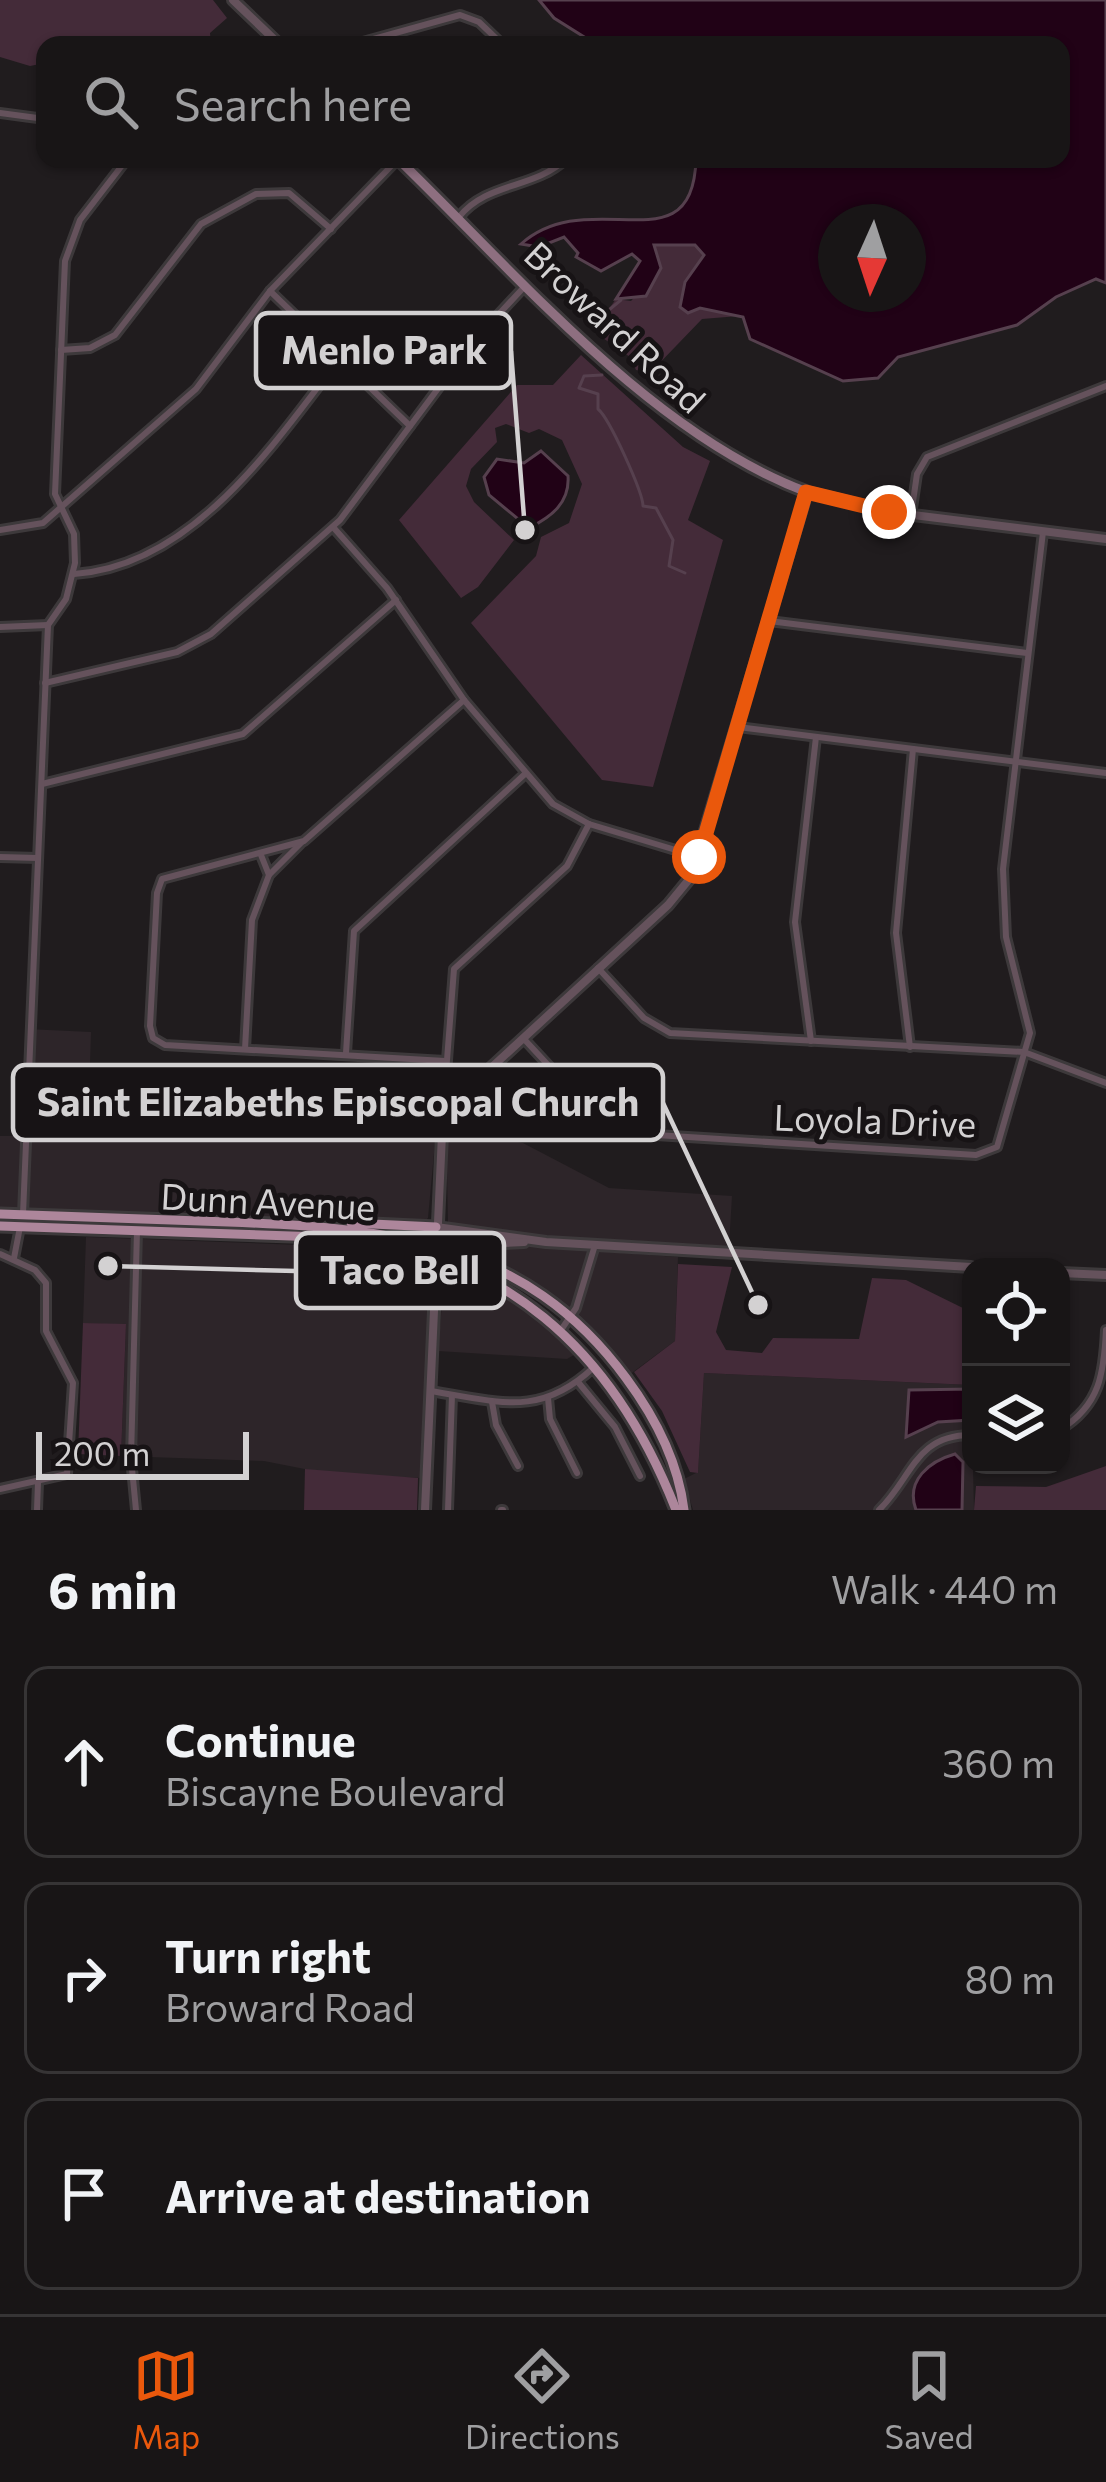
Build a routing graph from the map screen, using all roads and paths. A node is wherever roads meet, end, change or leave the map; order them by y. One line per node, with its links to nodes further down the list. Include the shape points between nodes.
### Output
1 (233, 0): 2 (street)
2 (271, 36)
3 (382, 36): 4 (street, via 452,15 467,16)
4 (492, 36)
5 (0, 113): 6 (street)
6 (36, 118)
7 (120, 168): 15 (street, via 72,235)
8 (389, 168): 12 (street)
9 (407, 168): 11 (main road, Broward Road)
10 (552, 168): 11 (street, via 482,196)
11 (459, 218): 13 (main road, Broward Road)
12 (331, 229): 14 (street); 15 (street, via 296,196 256,194 197,226 115,334 90,348)
13 (527, 283): 18 (street); 19 (main road, Broward Road, via 682,427)
14 (270, 291): 16 (street); 20 (street, via 196,389)
15 (61, 350): 20 (street)
16 (340, 358): 18 (street); 26 (street, via 263,459 180,533 142,559)
17 (1106, 386): 21 (street, via 927,457 916,474)
18 (410, 426): 22 (street)
19 (806, 492): 21 (street, Broward Road); 28 (street)
20 (60, 509): 23 (street, via 34,527); 26 (street, via 74,534)
21 (911, 515): 24 (street, Broward Road)
22 (333, 527): 27 (street); 32 (street, via 190,647)
23 (0, 530)
24 (1043, 531): 25 (street, Broward Road); 31 (street, Loyola Drive)
25 (1106, 539)
26 (74, 574): 29 (street)
27 (396, 600): 33 (street); 40 (street, via 243,734)
28 (769, 621): 31 (street); 34 (street)
29 (48, 625): 30 (street); 32 (street)
30 (0, 627)
31 (1028, 653): 37 (street, Loyola Drive)
32 (45, 682): 40 (street)
33 (464, 700): 39 (street); 42 (street)
34 (738, 727): 35 (street); 45 (street)
35 (816, 737): 36 (street); 50 (street, via 795,922)
36 (913, 749): 37 (street); 51 (street, via 896,907)
37 (1015, 762): 38 (street); 53 (street, Loyola Drive, via 1003,893 1029,1024)
38 (1106, 772)
39 (526, 773): 41 (street, via 563,812); 54 (street, via 354,931)
40 (41, 784): 46 (street)
41 (589, 824): 45 (street); 55 (street, via 567,866 454,969)
42 (304, 841): 43 (street); 47 (street)
43 (261, 855): 47 (street); 52 (street, via 160,883 153,1038)
44 (0, 857): 46 (street)
45 (699, 857): 48 (street, via 677,896)
46 (38, 858): 59 (street)
47 (269, 875): 52 (street, via 252,920)
48 (598, 968): 49 (street); 50 (street, via 651,1024 670,1033)
49 (522, 1036): 53 (street, Loyola Drive, via 586,1107 640,1134 976,1155 1002,1140); 57 (street)
50 (811, 1041): 51 (street)
51 (910, 1047): 53 (street)
52 (245, 1050): 54 (street)
53 (1024, 1052): 56 (street)
54 (346, 1055): 55 (street)
55 (445, 1060): 57 (street)
56 (1106, 1083)
57 (442, 1112): 66 (street)
58 (0, 1214): 59 (main road, Dunn Avenue)
59 (23, 1214): 60 (main road, Dunn Avenue); 64 (main road)
60 (38, 1215): 61 (main road, Dunn Avenue); 65 (main road)
61 (163, 1220): 62 (main road, Dunn Avenue); 67 (main road)
62 (288, 1225): 63 (main road, Dunn Avenue); 68 (main road)
63 (309, 1225): 66 (main road); 71 (main road, Dunn Avenue, via 376,1231)
64 (0, 1226): 65 (main road, Dunn Avenue)
65 (20, 1227): 67 (main road, Dunn Avenue); 73 (street)
66 (436, 1227): 69 (street); 71 (street)
67 (137, 1231): 68 (main road, Dunn Avenue); 96 (street, via 130,1458)
68 (258, 1235): 71 (main road, Dunn Avenue)
69 (535, 1241): 70 (street); 71 (street)
70 (595, 1245): 74 (street); 77 (street)
71 (436, 1251): 77 (main road, Dunn Avenue, via 492,1264); 78 (main road, Dunn Avenue); 82 (street)
72 (0, 1254): 73 (street)
73 (14, 1258): 93 (street, via 46,1283 46,1331 73,1383 70,1469)
74 (962, 1266)
75 (1070, 1273): 76 (street)
76 (1106, 1275)
77 (570, 1317): 78 (street); 85 (main road, Dunn Avenue)
78 (561, 1330): 80 (main road, Dunn Avenue)
79 (1106, 1330): 88 (street, via 1098,1391)
80 (596, 1365): 81 (street); 87 (main road, Dunn Avenue)
81 (578, 1382): 84 (street); 92 (street, via 616,1427)
82 (430, 1391): 83 (street); 97 (street)
83 (452, 1395): 86 (street); 98 (street)
84 (548, 1398): 86 (street); 91 (street)
85 (640, 1399): 87 (main road); 99 (main road, Dunn Avenue, via 671,1457)
86 (491, 1402): 90 (street)
87 (627, 1408): 99 (main road, Dunn Avenue)
88 (1070, 1422)
89 (962, 1437): 100 (street, via 922,1450)
90 (518, 1466)
91 (577, 1472)
92 (640, 1476)
93 (38, 1482): 94 (street); 95 (street)
94 (0, 1489)
95 (37, 1510)
96 (136, 1510)
97 (425, 1510)
98 (448, 1510)
99 (680, 1510)
100 (879, 1510)

